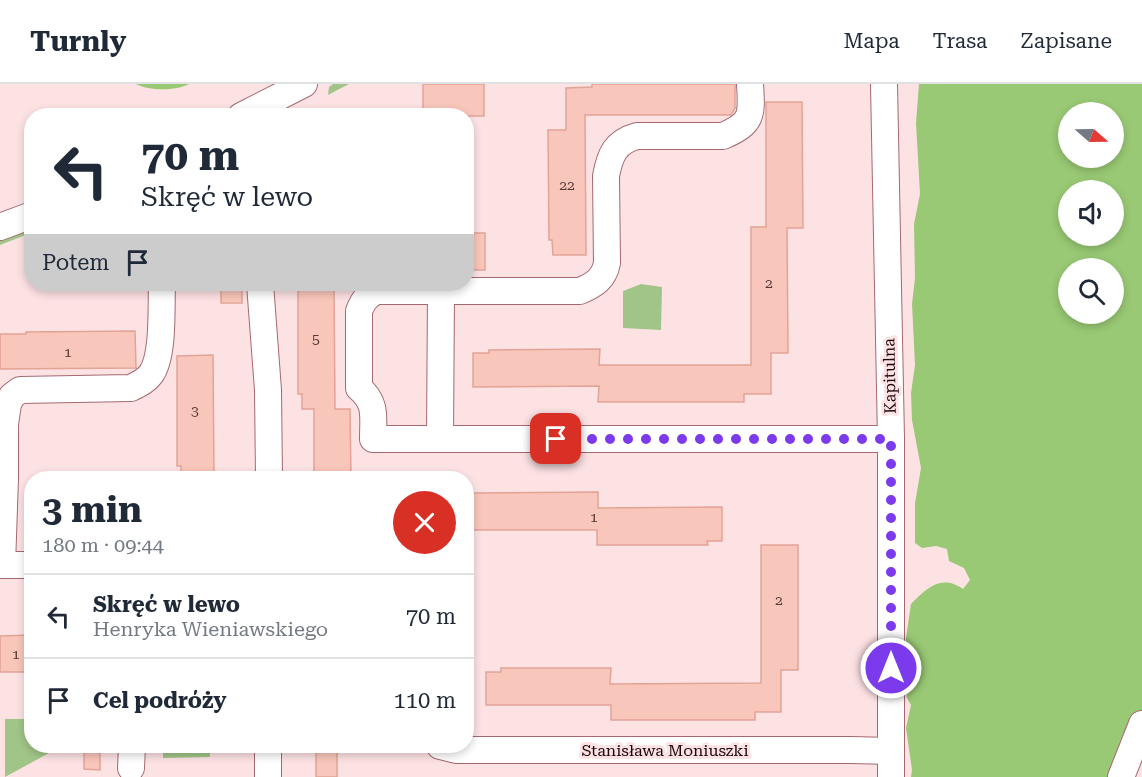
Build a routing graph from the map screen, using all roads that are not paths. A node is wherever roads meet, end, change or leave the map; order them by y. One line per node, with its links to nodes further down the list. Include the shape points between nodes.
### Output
1 (304, 84): 4 (street)
2 (750, 84): 9 (street, via 750,115 733,132 723,136 637,136 617,147 606,176 607,263 596,284 580,291)
3 (884, 84): 11 (street, Kapitulna)
4 (257, 108)
5 (24, 218): 6 (street)
6 (0, 227)
7 (162, 291): 13 (street, via 157,359 147,379 131,388 20,390 12,396 5,424)
8 (261, 291): 12 (street)
9 (441, 291): 10 (street); 10 (street, via 377,291 369,294 359,311 359,388 373,407 373,440)
10 (440, 439): 11 (street)
11 (891, 439): 17 (street, Kapitulna)
12 (269, 471)
13 (1, 565): 14 (street)
14 (24, 565)
15 (1142, 724): 21 (street)
16 (474, 740): 17 (street, Stanisława Moniuszki)
17 (891, 752): 20 (street, Kapitulna)
18 (268, 753): 19 (street)
19 (268, 777)
20 (891, 777)
21 (1121, 777)

